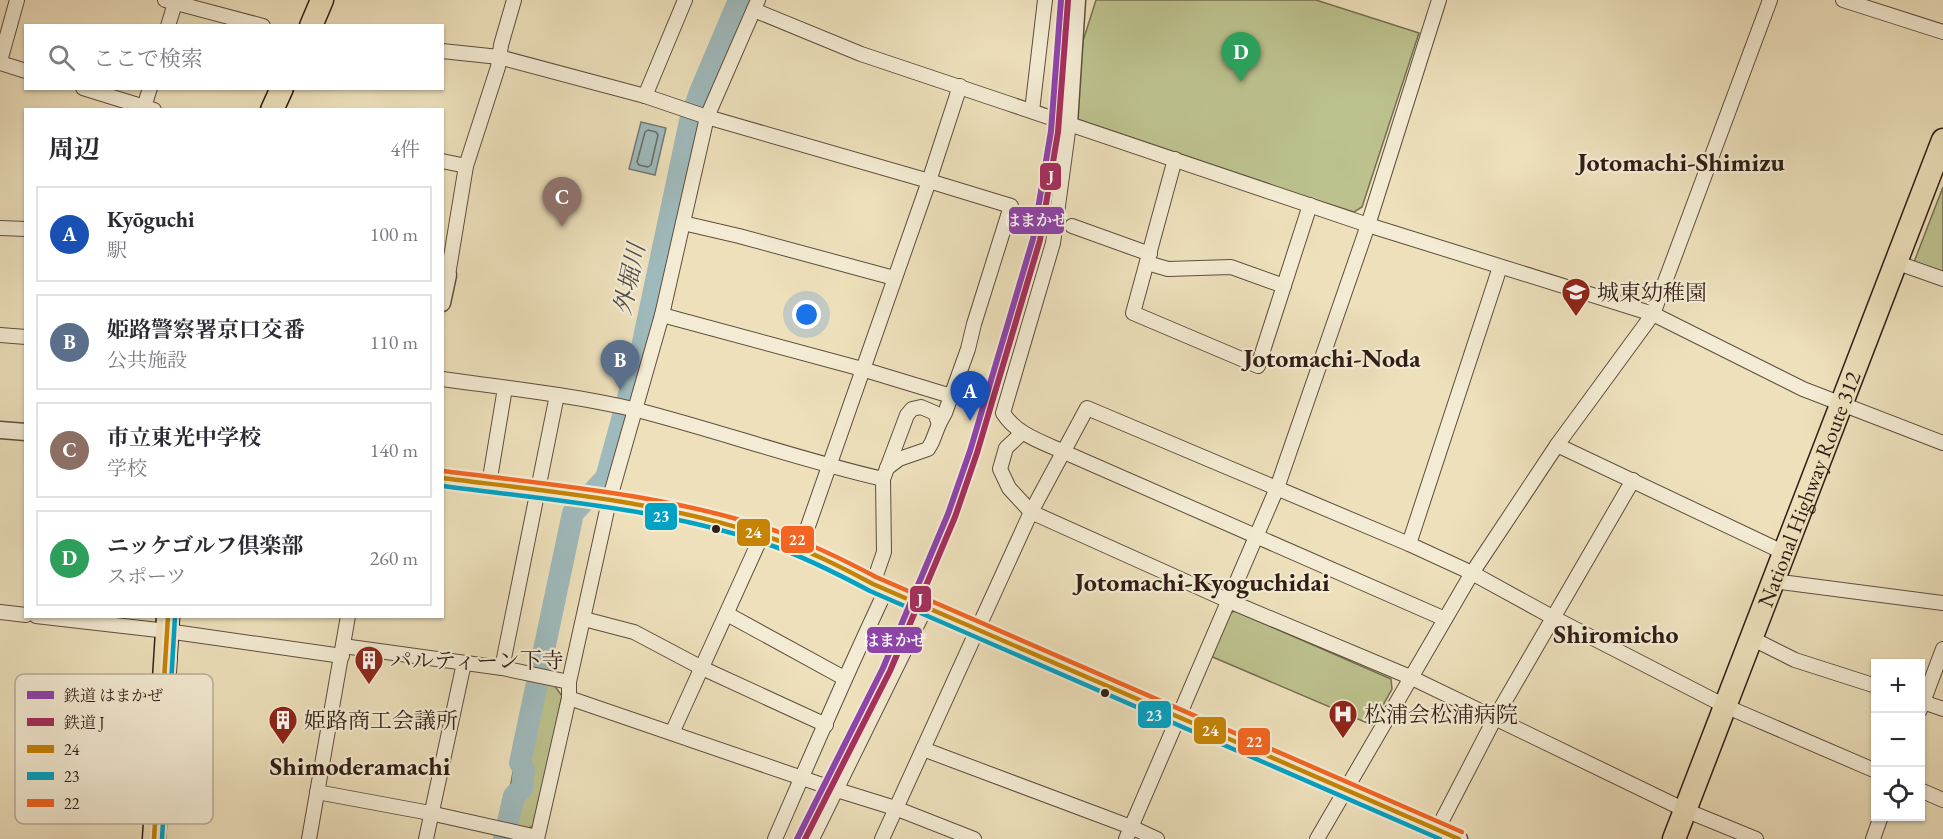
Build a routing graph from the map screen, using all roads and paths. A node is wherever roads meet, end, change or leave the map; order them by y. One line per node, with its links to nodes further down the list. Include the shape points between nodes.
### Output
1 (17, 0): 18 (street)
2 (322, 0): 14 (highway)
3 (514, 0): 17 (street)
4 (685, 0): 24 (street)
5 (1045, 0): 28 (street)
6 (1077, 0): 30 (street)
7 (1439, 0): 38 (street)
8 (1770, 0): 49 (street)
9 (1843, 0): 15 (street)
10 (172, 1): 12 (street); 13 (street)
11 (756, 5): 20 (street, via 861,54); 29 (street)
12 (168, 24)
13 (256, 24)
14 (312, 24)
15 (1943, 32)
16 (444, 51): 17 (street)
17 (499, 57): 24 (street); 34 (street)
18 (0, 62): 19 (street)
19 (24, 70)
20 (960, 86): 28 (street); 35 (street)
21 (89, 90): 25 (street)
22 (150, 90): 26 (street)
23 (281, 90): 27 (highway)
24 (645, 96): 29 (street)
25 (144, 108)
26 (147, 108)
27 (273, 108)
28 (1032, 111): 30 (street)
29 (707, 117): 35 (street); 37 (street)
30 (1069, 124): 32 (street); 63 (street, via 1053,243 1003,413)
31 (1943, 140): 43 (highway, National Highway Route 312)
32 (1175, 159): 36 (street); 42 (street)
33 (444, 161): 34 (street)
34 (466, 166): 45 (street)
35 (929, 181): 46 (street); 57 (street, via 1011,206)
36 (1310, 205): 38 (street); 48 (street)
37 (683, 223): 46 (street); 50 (street)
38 (1368, 225): 44 (street); 72 (street)
39 (1072, 226): 42 (street)
40 (0, 228): 41 (street)
41 (24, 229)
42 (1148, 258): 48 (street, via 1168,269 1231,267); 48 (street, via 1133,313 1258,366)
43 (1895, 262): 47 (street); 58 (highway, National Highway Route 312)
44 (1500, 267): 49 (street); 78 (street)
45 (445, 275)
46 (894, 278): 53 (street)
47 (1943, 279)
48 (1284, 286)
49 (1653, 314): 58 (street, via 1803,389); 65 (street)
50 (662, 315): 53 (street); 59 (street)
51 (0, 335): 52 (street)
52 (24, 337)
53 (862, 369): 57 (street); 67 (street)
54 (444, 379): 55 (street)
55 (505, 388): 56 (street); 71 (street)
56 (557, 395): 59 (street); 73 (street)
57 (951, 396): 60 (street)
58 (1842, 403): 64 (street); 80 (highway, National Highway Route 312)
59 (636, 410): 67 (street); 74 (street)
60 (939, 424): 68 (street, via 928,449 899,459); 68 (street, via 932,410 921,406 912,409)
61 (0, 430): 62 (street)
62 (24, 432)
63 (1022, 433): 66 (street); 75 (street, via 1006,448 1000,469 1009,488)
64 (1943, 443)
65 (1557, 445): 70 (street); 81 (street)
66 (1064, 452): 72 (street, via 1087,408); 75 (street); 77 (street)
67 (830, 467): 68 (street); 79 (street)
68 (885, 474): 83 (street, via 884,552)
69 (444, 478): 71 (street)
70 (1633, 480): 80 (street); 92 (street)
71 (489, 484): 73 (street)
72 (1277, 488): 77 (street); 78 (street)
73 (539, 491): 74 (street); 101 (street)
74 (609, 501): 76 (street); 93 (street)
75 (1031, 512): 84 (street); 96 (street)
76 (762, 535): 79 (street); 88 (street)
77 (1255, 537): 84 (street); 94 (street)
78 (1409, 543): 81 (street)
79 (800, 549): 83 (street)
80 (1785, 553): 82 (highway, National Highway Route 312)
81 (1472, 573): 92 (street); 94 (street)
82 (1773, 581): 85 (street); 97 (highway, National Highway Route 312)
83 (879, 587): 86 (street); 105 (street)
84 (1228, 601): 104 (street); 113 (street)
85 (1943, 603)
86 (926, 607): 96 (street); 121 (street)
87 (0, 612): 89 (street)
88 (727, 614): 102 (street); 105 (street)
89 (24, 615)
90 (69, 618): 95 (street)
91 (348, 618): 99 (street)
92 (1554, 618): 110 (street); 114 (street)
93 (584, 619): 102 (street, via 634,633); 106 (street)
94 (1444, 619): 104 (street)
95 (167, 624): 99 (street); 103 (highway)
96 (979, 629): 113 (street); 117 (street)
97 (1751, 638): 107 (street, via 1795,660); 110 (highway, National Highway Route 312)
98 (1943, 649): 108 (street)
99 (342, 651): 100 (street); 122 (street)
100 (464, 663): 101 (street); 127 (street)
101 (502, 668): 106 (street)
102 (702, 668): 115 (street); 116 (street)
103 (164, 674)
104 (1410, 676): 114 (street); 120 (street)
105 (844, 678): 115 (street)
106 (569, 682): 109 (street)
107 (1871, 685)
108 (1925, 697)
109 (569, 698): 116 (street); 132 (street)
110 (1725, 706): 118 (street); 126 (highway, National Highway Route 312)
111 (1925, 706): 112 (street)
112 (1943, 709)
113 (1179, 717): 120 (street); 131 (street)
114 (1495, 718): 126 (street); 130 (street)
115 (826, 724): 119 (street)
116 (672, 733): 119 (street)
117 (923, 749): 125 (street); 131 (street)
118 (1871, 769)
119 (801, 778): 121 (street); 136 (street)
120 (1346, 789): 130 (street); 141 (street)
121 (837, 790): 125 (street); 137 (street)
122 (317, 792): 127 (street); 134 (street)
123 (1925, 792): 124 (street)
124 (1943, 800)
125 (895, 807): 138 (street); 139 (street)
126 (1685, 810): 143 (highway, National Highway Route 312); 144 (street)
127 (430, 813): 132 (street); 135 (street)
128 (1879, 821): 145 (street)
129 (155, 824): 133 (highway)
130 (1437, 830): 142 (street)
131 (1129, 833): 140 (street)
132 (537, 838)
133 (154, 839)
134 (309, 839)
135 (426, 839)
136 (775, 839)
137 (812, 839)
138 (882, 839)
139 (974, 839)
140 (1158, 839)
141 (1317, 839)
142 (1459, 839)
143 (1674, 839)
144 (1756, 839)
145 (1873, 839)

